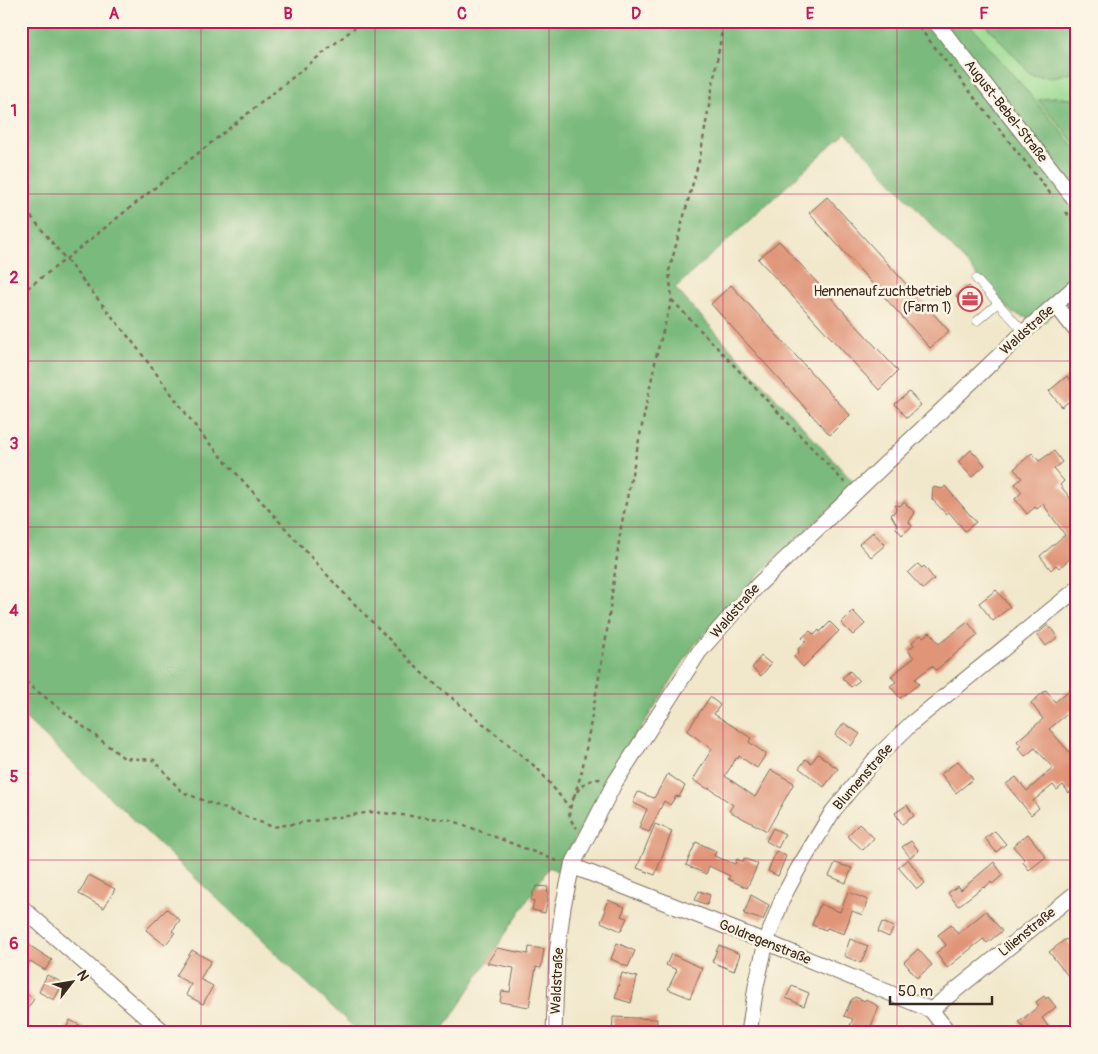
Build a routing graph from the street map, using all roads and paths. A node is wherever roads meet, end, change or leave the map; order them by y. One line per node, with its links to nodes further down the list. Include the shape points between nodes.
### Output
1 (28, 21): 6 (path)
2 (363, 21): 11 (path)
3 (722, 21): 15 (path, via 700,157 669,271)
4 (914, 21): 7 (path)
5 (935, 21): 9 (street, August-Bebel-Straße)
6 (21, 29)
7 (1053, 197)
8 (21, 204): 11 (path)
9 (1071, 207): 10 (path)
10 (1077, 226)
11 (66, 259): 14 (path); 26 (path, via 202,435 337,586 423,674 538,769)
12 (976, 279): 16 (lane)
13 (1077, 285): 17 (street, Waldstraße)
14 (21, 293)
15 (672, 299): 21 (path); 25 (path, via 657,353 621,527 606,638 582,771)
16 (998, 303): 18 (lane); 19 (lane)
17 (1056, 305): 19 (street, Waldstraße); 20 (street)
18 (977, 322)
19 (1024, 332): 21 (street, Waldstraße)
20 (1077, 332)
21 (855, 493): 24 (street, Waldstraße, via 758,585 699,652)
22 (1077, 589): 31 (street, Blumenstraße, via 912,724 877,757 833,811 798,869)
23 (21, 675): 28 (path, via 28,684 124,758 154,760 182,792 273,827 372,812 451,820)
24 (614, 784): 25 (path, via 608,779 598,778 580,786); 27 (street, Waldstraße)
25 (574, 797): 26 (path)
26 (570, 808): 27 (path, via 571,822)
27 (589, 831): 28 (street, Waldstraße)
28 (572, 866): 31 (street, Goldregenstraße); 34 (street, Waldstraße, via 557,953)
29 (1077, 892): 32 (street, Lilienstraße)
30 (21, 907): 33 (street)
31 (766, 942): 32 (street, Goldregenstraße); 35 (street, Blumenstraße)
32 (931, 1010): 36 (street)
33 (165, 1033)
34 (554, 1033)
35 (749, 1033)
36 (948, 1033)

